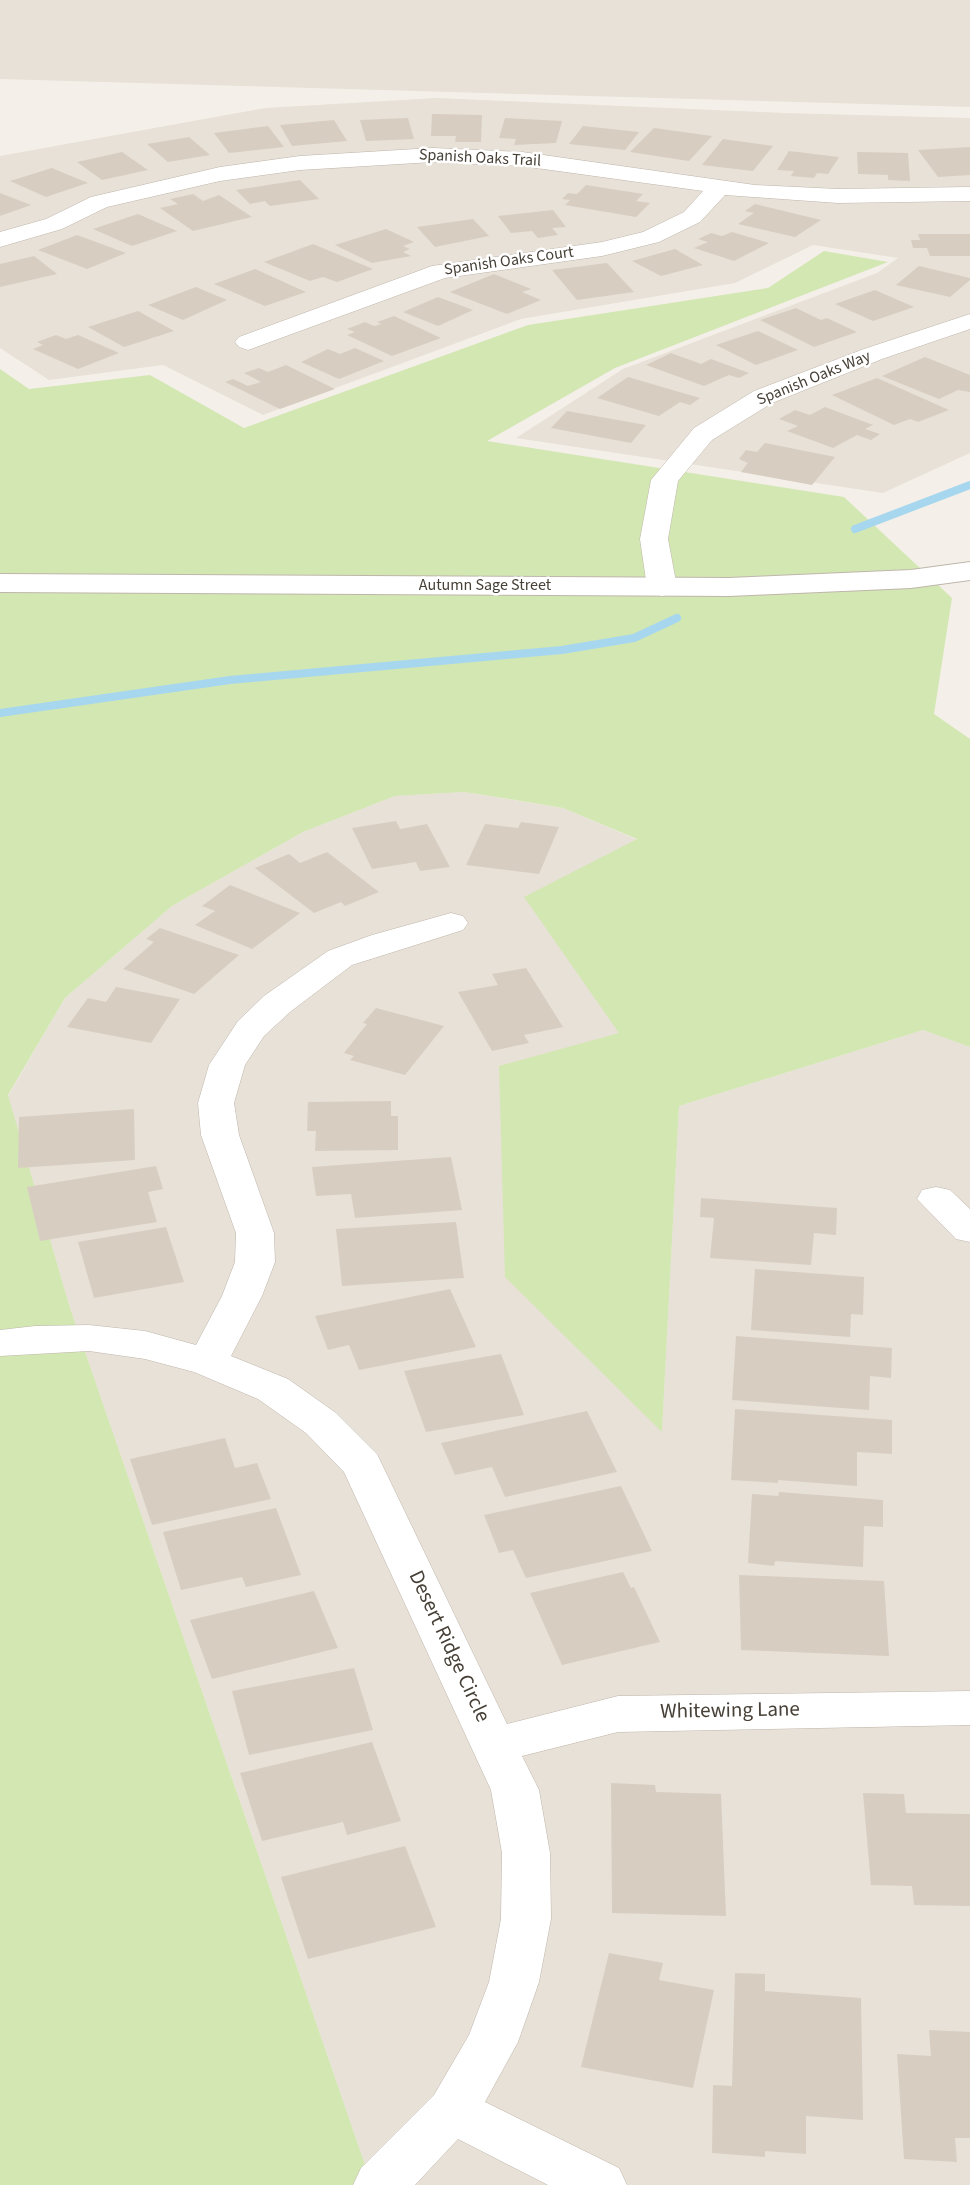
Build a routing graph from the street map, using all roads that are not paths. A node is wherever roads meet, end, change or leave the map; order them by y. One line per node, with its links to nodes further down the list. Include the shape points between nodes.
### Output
1 (720, 186): 2 (street, Spanish Oaks Trail, via 838,196); 3 (street, Spanish Oaks Trail, via 522,159 433,155 312,162 220,174 99,202 54,224); 5 (street, Spanish Oaks Court, via 692,217 651,237 603,249 441,271)
2 (970, 194)
3 (0, 240)
4 (970, 321): 8 (street, Spanish Oaks Way, via 763,397 703,434 665,480 654,539)
5 (248, 342)
6 (970, 570): 8 (street, Autumn Sage Street, via 911,579)
7 (0, 583): 8 (street, Autumn Sage Street)
8 (663, 587)
9 (451, 923): 13 (street, via 340,958 277,1004 251,1029 228,1065 216,1103 219,1135 255,1234 255,1262 243,1296)
10 (936, 1199): 11 (street)
11 (970, 1230)
12 (0, 1343): 13 (street, Desert Ridge Circle, via 89,1338 145,1345)
13 (208, 1362): 15 (street, Desert Ridge Circle, via 273,1389 321,1423 362,1464)
14 (970, 1708): 15 (street, Whitewing Lane, via 618,1714)
15 (494, 1745): 16 (street, Desert Ridge Circle, via 515,1790 526,1853 526,1919 514,1982 492,2042)
16 (452, 2111): 17 (street, Desert Ridge Circle); 18 (street)
17 (380, 2185)
18 (600, 2185)

